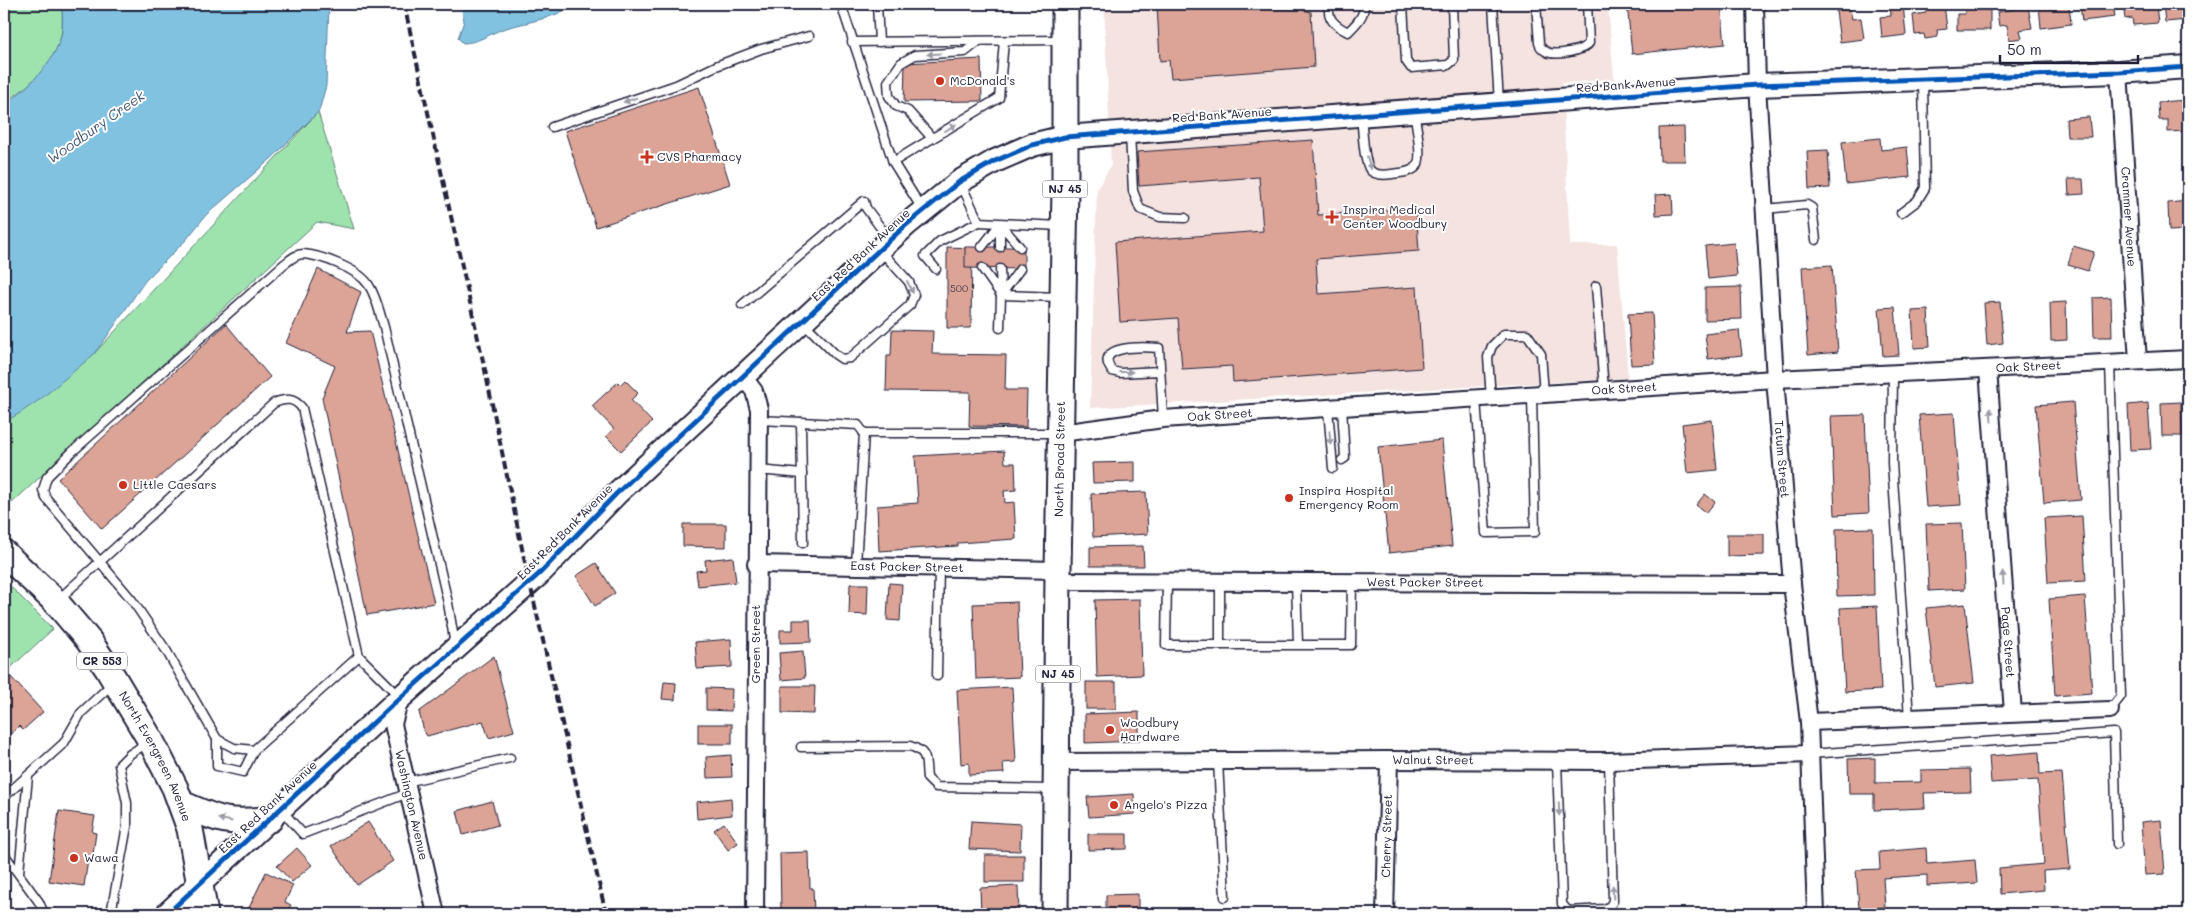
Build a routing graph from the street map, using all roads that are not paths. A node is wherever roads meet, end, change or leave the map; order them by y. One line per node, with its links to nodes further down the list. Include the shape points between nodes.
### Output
1 (841, 4): 16 (lane)
2 (877, 4): 17 (lane)
3 (1065, 4): 13 (main road, North Broad Street / NJ 45)
4 (1329, 4): 5 (lane, via 1328,14 1334,25 1348,32 1360,20)
5 (1364, 4)
6 (1402, 4): 7 (lane, via 1406,61 1411,68 1448,65 1454,60)
7 (1452, 4)
8 (1493, 4): 22 (lane)
9 (1536, 4): 10 (lane, via 1539,43 1548,53 1586,48 1589,43)
10 (1587, 4)
11 (1755, 4): 21 (street, Tatum Street)
12 (808, 36): 25 (lane, one-way to 25, via 761,50 676,85)
13 (1065, 40): 15 (lane); 27 (main road, North Broad Street / NJ 45)
14 (979, 41): 15 (lane); 17 (lane); 28 (lane, one-way to 28, via 965,52 916,55 901,63 888,82 889,96 896,106 908,111)
15 (1004, 41): 28 (lane, one-way to 15, via 999,98)
16 (852, 42): 17 (lane); 29 (lane)
17 (879, 42)
18 (2188, 67): 19 (street, Red Bank Avenue)
19 (2120, 72): 20 (street, Red Bank Avenue); 54 (street, Crammer Avenue)
20 (1923, 79): 21 (street, Red Bank Avenue); 33 (lane, via 1925,188 1917,201)
21 (1757, 85): 22 (street, Red Bank Avenue); 31 (street, Tatum Street)
22 (1499, 105): 23 (street, Red Bank Avenue)
23 (1414, 111): 24 (street, Red Bank Avenue); 24 (lane, one-way to 23, via 1370,170 1385,176 1408,172 1417,165 1420,158)
24 (1361, 115): 26 (street, Red Bank Avenue)
25 (552, 127)
26 (1130, 132): 27 (street, Red Bank Avenue); 34 (lane, via 1133,191 1140,209 1160,217)
27 (1065, 137): 30 (street, East Red Bank Avenue, via 1024,148); 37 (main road, North Broad Street / NJ 45)
28 (932, 138): 29 (lane)
29 (893, 162): 32 (lane)
30 (960, 181): 32 (street, East Red Bank Avenue); 35 (lane)
31 (1765, 209): 38 (lane, via 1807,205 1812,208); 60 (street, Tatum Street)
32 (923, 211): 39 (street, East Red Bank Avenue)
33 (1901, 213)
34 (1185, 218)
35 (979, 222): 36 (lane); 46 (lane, via 940,241 930,251 926,256)
36 (1000, 224): 37 (lane); 40 (lane); 41 (lane); 42 (lane)
37 (1064, 226): 49 (main road, North Broad Street / NJ 45)
38 (1816, 240)
39 (885, 245): 50 (lane, via 864,201); 51 (street, East Red Bank Avenue); 51 (lane, one-way to 51, via 909,282 914,295 910,305 850,358 842,359 836,355)
40 (982, 247)
41 (1000, 247)
42 (1020, 248)
43 (982, 268): 48 (lane)
44 (1000, 269): 48 (lane)
45 (1020, 269): 48 (lane)
46 (936, 270)
47 (1596, 286): 61 (lane)
48 (1001, 295): 49 (lane); 52 (lane)
49 (1063, 297): 69 (main road, North Broad Street / NJ 45)
50 (742, 305)
51 (803, 322): 59 (street, East Red Bank Avenue)
52 (1000, 328)
53 (2188, 359): 54 (street, Oak Street)
54 (2138, 361): 55 (street, Oak Street)
55 (2110, 363): 56 (street, Oak Street); 94 (lane, via 2121,696)
56 (1988, 369): 58 (street, Oak Street); 95 (street, Page Street, one-way to 56)
57 (1160, 371): 57 (lane, one-way to 57, via 1159,348 1119,349 1108,358 1112,371); 65 (lane)
58 (1893, 373): 60 (street, Oak Street); 96 (lane, via 1892,463)
59 (744, 378): 66 (street, Green Street, via 754,391); 89 (street, East Red Bank Avenue, via 616,494 539,574)
60 (1775, 379): 61 (street, Oak Street); 85 (street, Tatum Street)
61 (1604, 390): 62 (street, Oak Street)
62 (1538, 395): 63 (street, Oak Street); 63 (lane, via 1541,354 1527,334 1517,333 1504,334 1492,346); 63 (lane, via 1535,532 1486,533)
63 (1484, 398): 64 (street, Oak Street)
64 (1335, 408): 65 (street, Oak Street); 70 (lane, via 1345,458); 71 (lane, one-way to 71)
65 (1163, 419): 69 (street, Oak Street)
66 (759, 420): 67 (lane); 72 (street, Green Street)
67 (800, 422): 68 (lane, via 858,425); 73 (lane)
68 (864, 433): 69 (lane); 78 (lane)
69 (1061, 433): 80 (main road, North Broad Street / NJ 45)
70 (1342, 460)
71 (1333, 468)
72 (758, 470): 73 (lane); 77 (street, Green Street)
73 (802, 474): 74 (lane)
74 (803, 543)
75 (4, 553): 86 (main road, North Evergreen Avenue / CR 553)
76 (101, 562): 86 (lane); 89 (lane, via 46,498 43,490 47,477 283,265 302,254 353,270 369,285 384,327 448,603); 90 (lane, via 274,403 290,399 302,408); 98 (lane, via 166,650)
77 (756, 564): 78 (street, East Packer Street); 125 (street, Green Street)
78 (856, 565): 79 (street, East Packer Street)
79 (938, 566): 80 (street, East Packer Street); 91 (lane)
80 (1058, 575): 81 (street, West Packer Street); 107 (main road, North Broad Street / NJ 45)
81 (1166, 581): 82 (street, West Packer Street); 88 (lane, via 1166,645)
82 (1220, 582): 83 (street, West Packer Street); 88 (lane)
83 (1296, 582): 84 (street, West Packer Street); 87 (lane)
84 (1352, 582): 85 (street, West Packer Street); 87 (lane, via 1350,645)
85 (1792, 584): 97 (street, Tatum Street)
86 (56, 602): 92 (main road, North Evergreen Avenue / CR 553, via 89,641)
87 (1298, 644): 88 (lane)
88 (1220, 645)
89 (455, 649): 93 (street, East Red Bank Avenue)
90 (359, 656): 93 (lane); 101 (lane)
91 (937, 676)
92 (115, 681): 99 (main road, North Evergreen Avenue / CR 553); 109 (lane, via 81,712 64,743)
93 (400, 698): 110 (street, Washington Avenue, via 393,724); 114 (street, East Red Bank Avenue)
94 (2110, 710): 95 (street)
95 (2013, 713): 96 (street)
96 (1909, 718): 97 (street)
97 (1809, 722): 102 (street, Tatum Street)
98 (217, 740): 101 (lane, via 234,748); 101 (lane, via 217,766 243,772)
99 (151, 741): 113 (main road, North Evergreen Avenue / CR 553); 121 (lane, via 130,754 119,766 127,803 127,826)
100 (801, 747): 111 (lane, via 910,746 921,749 927,778 936,787)
101 (254, 750)
102 (1809, 754): 108 (street, Walnut Street); 115 (lane, via 2114,733); 128 (street, Tatum Street)
103 (510, 758): 110 (lane)
104 (1389, 760): 105 (street, Walnut Street); 106 (street, Walnut Street); 127 (street, Cherry Street)
105 (1218, 761): 107 (street, Walnut Street); 119 (lane)
106 (1557, 761): 108 (street, Walnut Street); 108 (lane, one-way to 108, via 1562,904 1568,911 1605,909 1613,902)
107 (1057, 762): 111 (main road, North Broad Street / NJ 45)
108 (1609, 762)
109 (28, 776): 112 (lane); 117 (lane)
110 (407, 788): 114 (lane, via 303,834); 124 (street, Washington Avenue)
111 (1056, 789): 126 (main road, North Broad Street / NJ 45)
112 (4, 798)
113 (182, 804): 114 (main road, one-way to 113, via 243,823 221,820); 118 (main road, North Evergreen Avenue / CR 553, via 190,829)
114 (275, 814): 118 (street, East Red Bank Avenue)
115 (2117, 844)
116 (4, 854): 117 (lane)
117 (19, 873): 120 (lane)
118 (198, 886): 122 (street, East Red Bank Avenue); 123 (main road, North Evergreen Avenue / CR 553)
119 (1225, 897)
120 (44, 914)
121 (113, 914)
122 (167, 914)
123 (205, 914)
124 (436, 914)
125 (755, 914)
126 (1056, 914)
127 (1385, 914)
128 (1816, 914)

